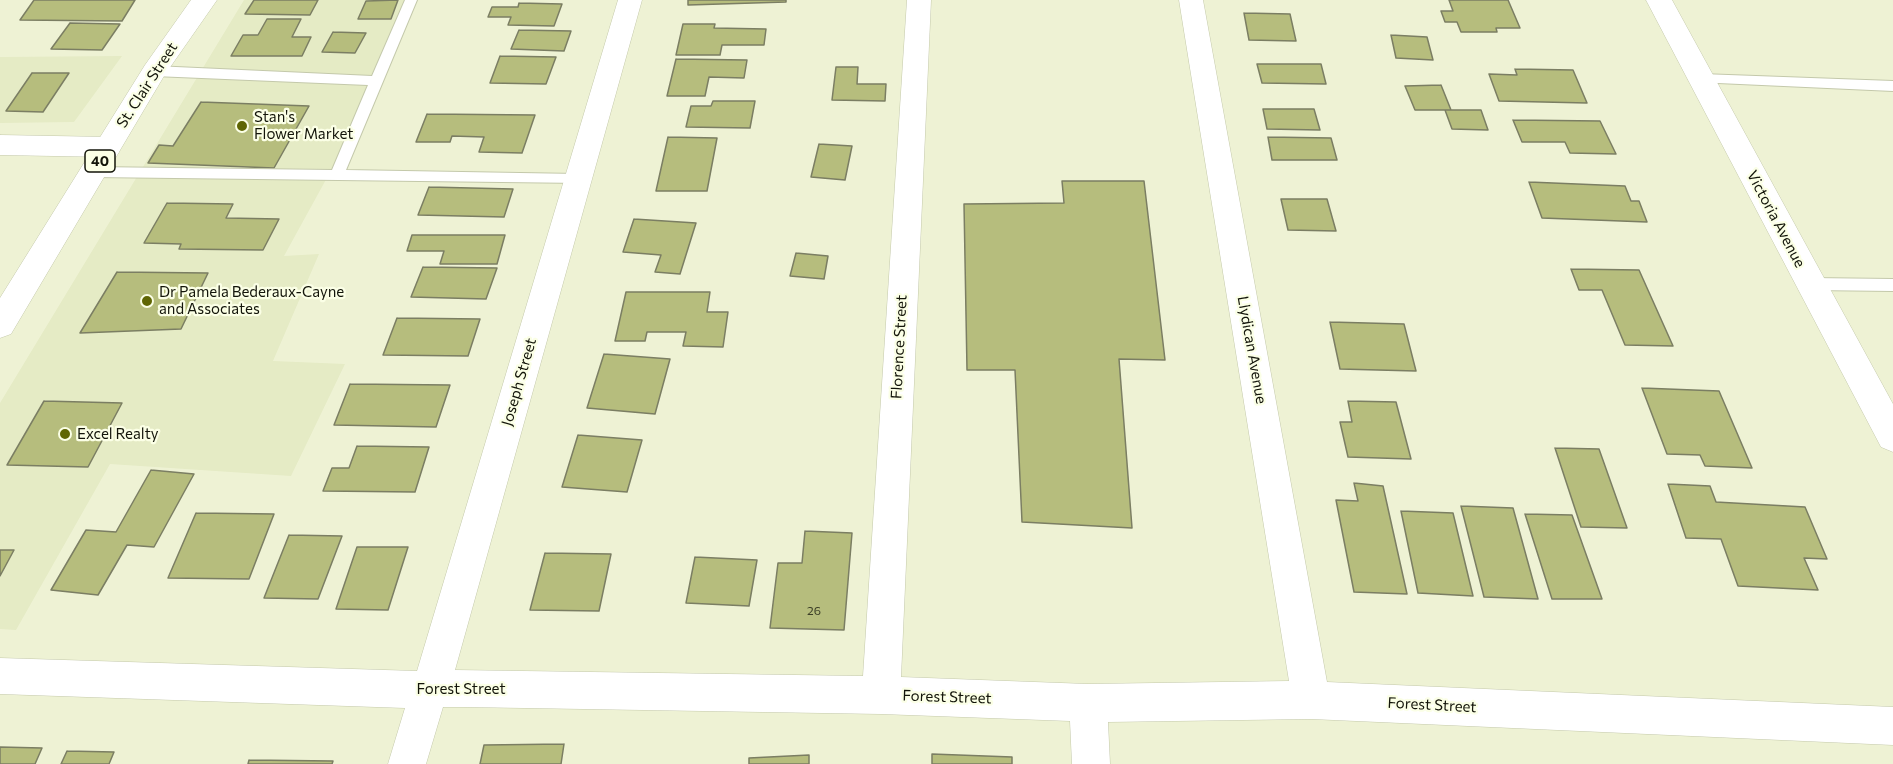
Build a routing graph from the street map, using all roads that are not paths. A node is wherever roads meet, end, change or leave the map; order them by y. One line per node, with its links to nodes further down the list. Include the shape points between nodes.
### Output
1 (204, 0): 7 (street, St. Clair Street / 40)
2 (411, 0): 9 (lane)
3 (630, 0): 15 (street, Joseph Street)
4 (919, 0): 22 (street, Florence Street)
5 (1191, 0): 23 (street, Llydican Avenue)
6 (1659, 0): 8 (street, Victoria Avenue)
7 (154, 71): 9 (lane); 12 (street, St. Clair Street / 40)
8 (1701, 79): 10 (lane); 16 (street, Victoria Avenue)
9 (375, 81): 14 (lane)
10 (1893, 86)
11 (0, 145): 12 (street)
12 (108, 147): 13 (street, St. Clair Street / 40)
13 (93, 172): 14 (lane); 18 (street, St. Clair Street / 40)
14 (337, 174): 15 (lane)
15 (578, 178): 21 (street, Joseph Street)
16 (1811, 284): 17 (lane); 19 (street, Victoria Avenue)
17 (1893, 285)
18 (0, 325)
19 (1893, 437)
20 (0, 676): 21 (street, Forest Street, via 393,690)
21 (429, 688): 22 (street, Forest Street); 26 (street, Joseph Street)
22 (880, 694): 24 (street, Forest Street)
23 (1311, 700): 24 (street, Forest Street); 25 (street, Forest Street)
24 (1088, 703): 27 (street)
25 (1893, 726)
26 (407, 764)
27 (1091, 764)

